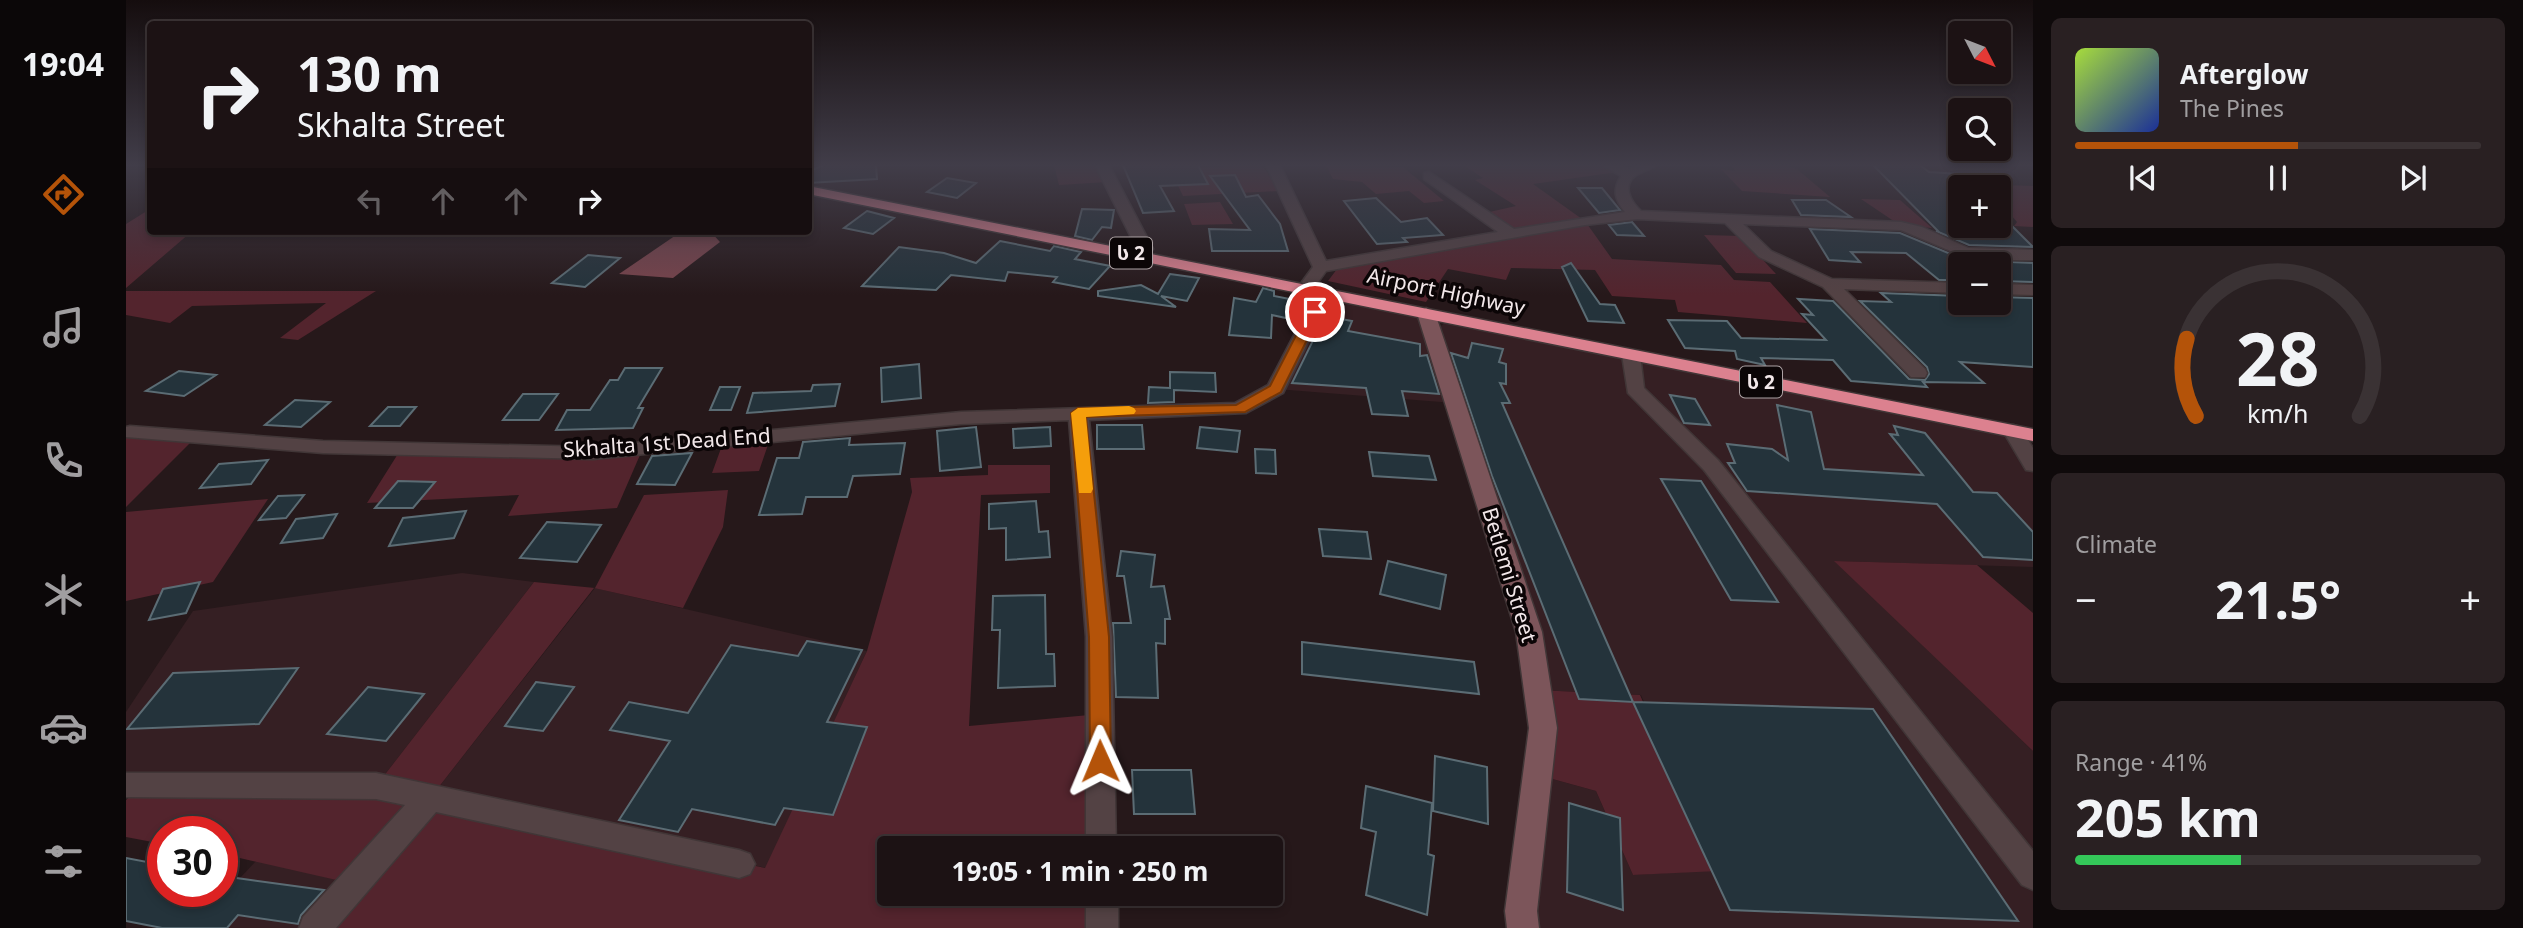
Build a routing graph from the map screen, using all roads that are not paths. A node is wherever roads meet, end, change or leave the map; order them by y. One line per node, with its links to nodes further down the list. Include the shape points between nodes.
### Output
1 (904, 208): 14 (highway, Airport Highway / ს 2)
2 (938, 208): 10 (highway, Airport Highway / ს 2)
3 (1125, 208): 10 (street)
4 (1293, 208): 12 (street)
5 (1475, 208): 9 (street)
6 (1629, 208): 7 (street)
7 (1637, 215): 8 (street); 9 (street)
8 (1727, 217): 11 (street, via 1914,228 1969,253); 13 (street, via 1765,254)
9 (1513, 235): 12 (street)
10 (1146, 249): 14 (highway, Airport Highway / ს 2)
11 (2033, 256)
12 (1321, 267): 14 (street, Skhalta 1st Dead End)
13 (1829, 284): 15 (street); 20 (street)
14 (1317, 287): 18 (highway, Airport Highway / ს 2); 21 (street, Skhalta 1st Dead End, via 1276,388 1239,409); 22 (highway, Airport Highway / ს 2)
15 (1948, 288)
16 (2011, 289): 17 (street)
17 (2033, 290)
18 (1426, 313): 19 (highway, Airport Highway / ს 2); 33 (street, Betlemi Street, via 1533,655 1543,728 1521,911)
19 (1631, 355): 22 (highway, Airport Highway / ს 2); 29 (street, via 1635,389 1711,465)
20 (1917, 373)
21 (1078, 413): 23 (street, Skhalta 1st Dead End, via 961,418 593,453 323,447); 27 (street, via 1099,637)
22 (2026, 431): 24 (street)
23 (130, 432)
24 (2033, 465)
25 (126, 785): 26 (street, via 376,786)
26 (431, 797): 28 (street); 31 (street)
27 (1101, 836)
28 (739, 864)
29 (2033, 875)
30 (1102, 906): 32 (street)
31 (315, 928)
32 (1102, 928)
33 (1523, 928)

